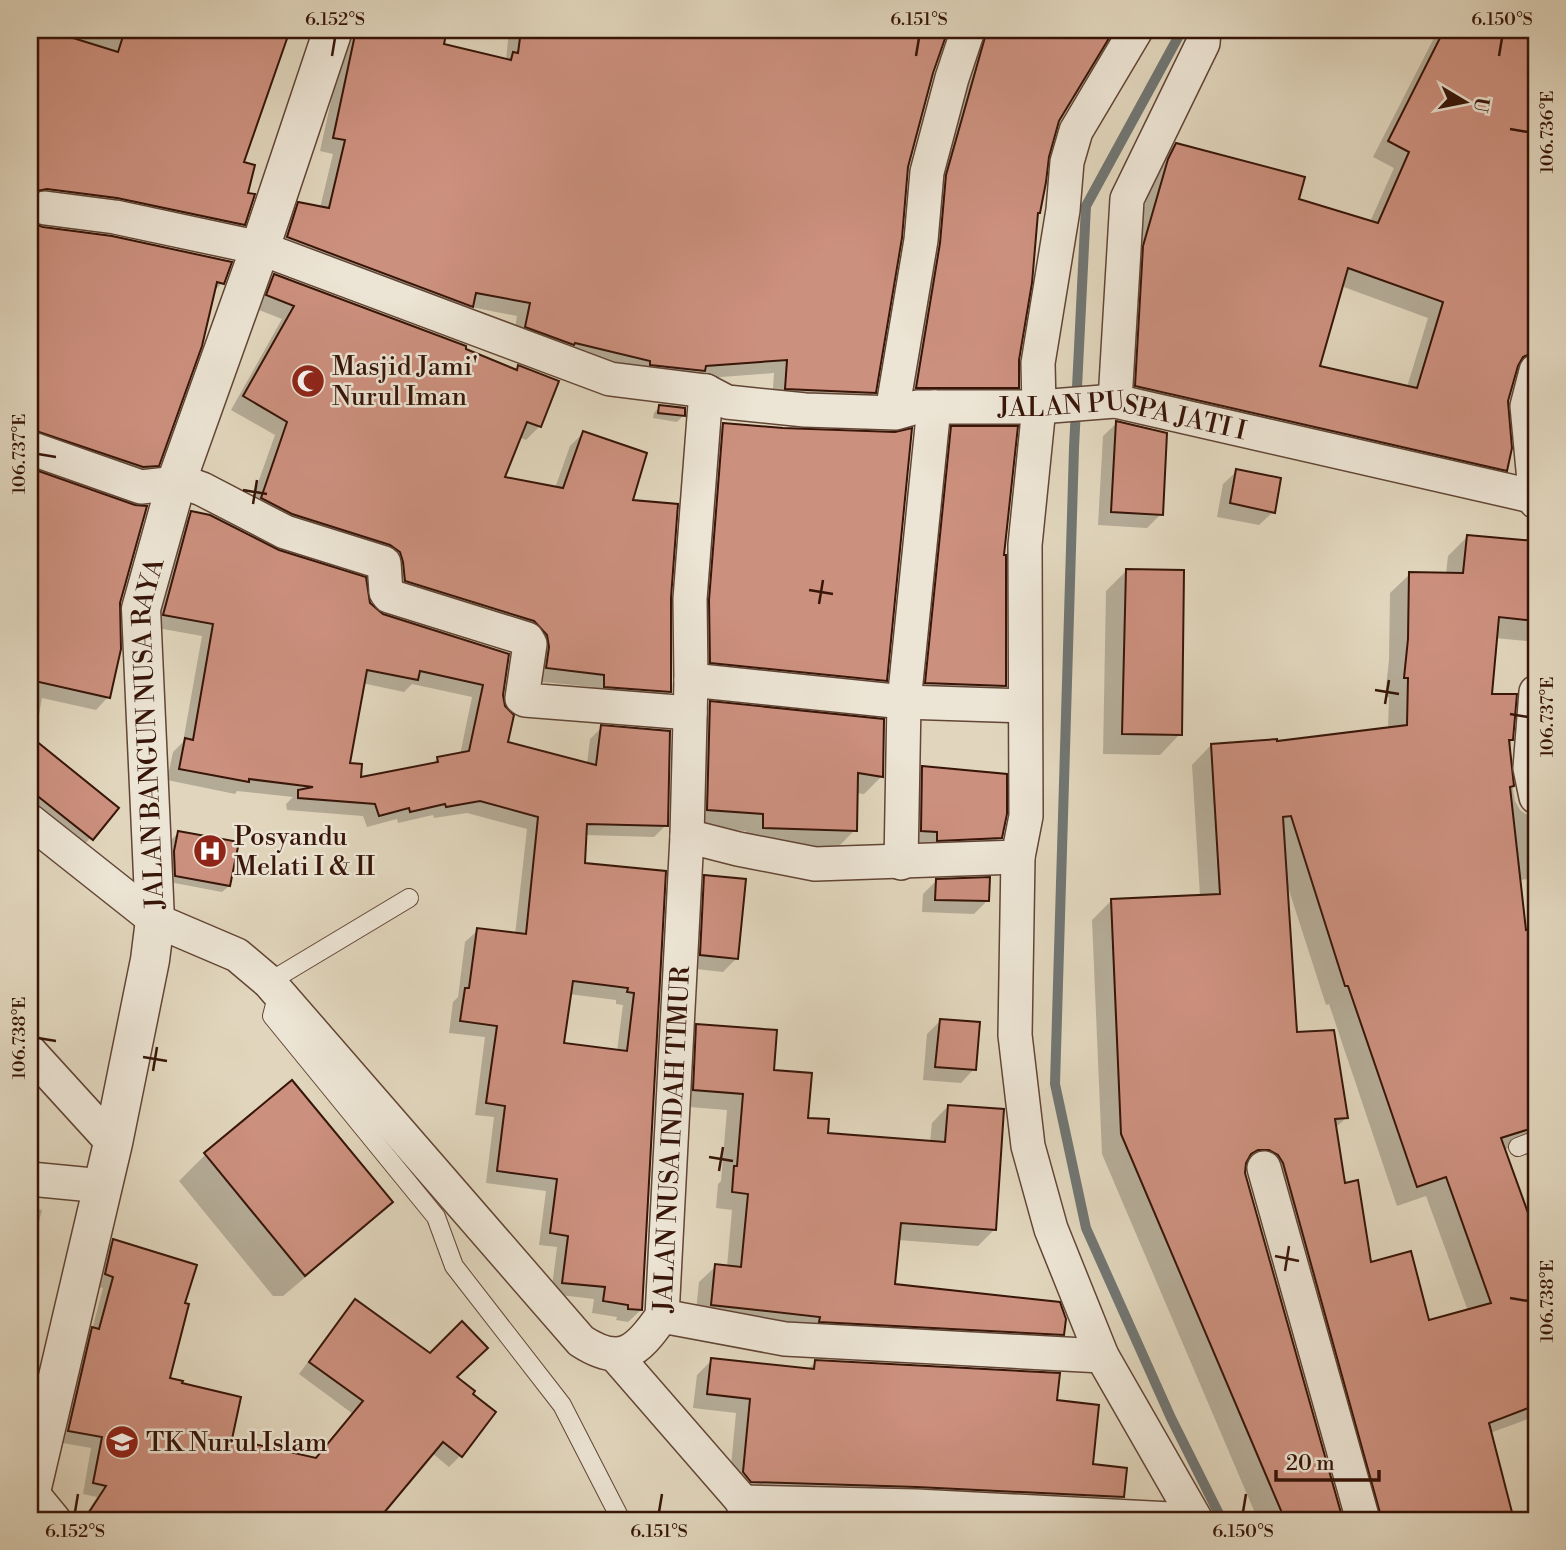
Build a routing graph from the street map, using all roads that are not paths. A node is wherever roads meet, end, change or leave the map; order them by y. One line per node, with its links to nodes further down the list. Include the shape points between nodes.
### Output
1 (333, 30): 6 (street, JALAN BANGUN NUSA RAYA)
2 (968, 30): 12 (street, via 927,172 921,240)
3 (1136, 30): 11 (street, via 1076,131 1067,162 1038,363)
4 (1204, 30): 9 (street, via 1203,43 1127,199)
5 (45, 208): 6 (street, JALAN PUSPA JATI I, via 115,217)
6 (260, 248): 8 (street, JALAN PUSPA JATI I, via 610,379); 14 (street, JALAN BANGUN NUSA RAYA)
7 (1536, 371): 15 (street, via 1527,406)
8 (706, 391): 12 (street, JALAN PUSPA JATI I, via 727,402); 16 (street, JALAN NUSA INDAH TIMUR, via 690,599)
9 (1106, 403): 11 (street, JALAN PUSPA JATI I); 15 (street, JALAN PUSPA JATI I)
10 (934, 407): 11 (street, JALAN PUSPA JATI I); 12 (street, JALAN PUSPA JATI I); 18 (street)
11 (1045, 407): 19 (street, via 1025,545)
12 (892, 412)
13 (30, 448): 14 (street, via 141,487)
14 (177, 480): 20 (street, via 285,533 384,563 389,596 527,639 525,700); 27 (street, JALAN BANGUN NUSA RAYA, via 141,610)
15 (1536, 498)
16 (691, 680): 18 (street); 20 (street, JALAN NUSA INDAH TIMUR)
17 (1536, 692): 21 (street)
18 (904, 702): 19 (street); 25 (street)
19 (1024, 706): 24 (street, via 1026,816)
20 (690, 713): 23 (street, JALAN NUSA INDAH TIMUR)
21 (1534, 777)
22 (30, 821): 27 (street)
23 (687, 836): 25 (street, via 815,864); 36 (street, JALAN NUSA INDAH TIMUR)
24 (1018, 857): 25 (street); 38 (street, via 1015,1035 1028,1146 1051,1228)
25 (901, 863)
26 (409, 898): 28 (lane)
27 (155, 920): 28 (street, via 237,955); 31 (street, JALAN BANGUN NUSA RAYA)
28 (274, 988): 37 (street, via 581,1341 599,1353); 41 (lane, via 272,1016 436,1217 454,1266 562,1405)
29 (30, 1052): 31 (street)
30 (1536, 1140): 32 (lane)
31 (113, 1143): 35 (street, JALAN BANGUN NUSA RAYA)
32 (1518, 1147)
33 (1264, 1168): 44 (street)
34 (30, 1180): 35 (street)
35 (103, 1186): 39 (street, JALAN BANGUN NUSA RAYA)
36 (662, 1316): 37 (street, JALAN NUSA INDAH TIMUR, via 642,1340); 38 (street, via 785,1339)
37 (616, 1356): 40 (street)
38 (1102, 1356): 43 (street)
39 (38, 1503)
40 (751, 1511): 42 (street, via 916,1506)
41 (621, 1520)
42 (1190, 1520)
43 (1196, 1520)
44 (1363, 1520)

